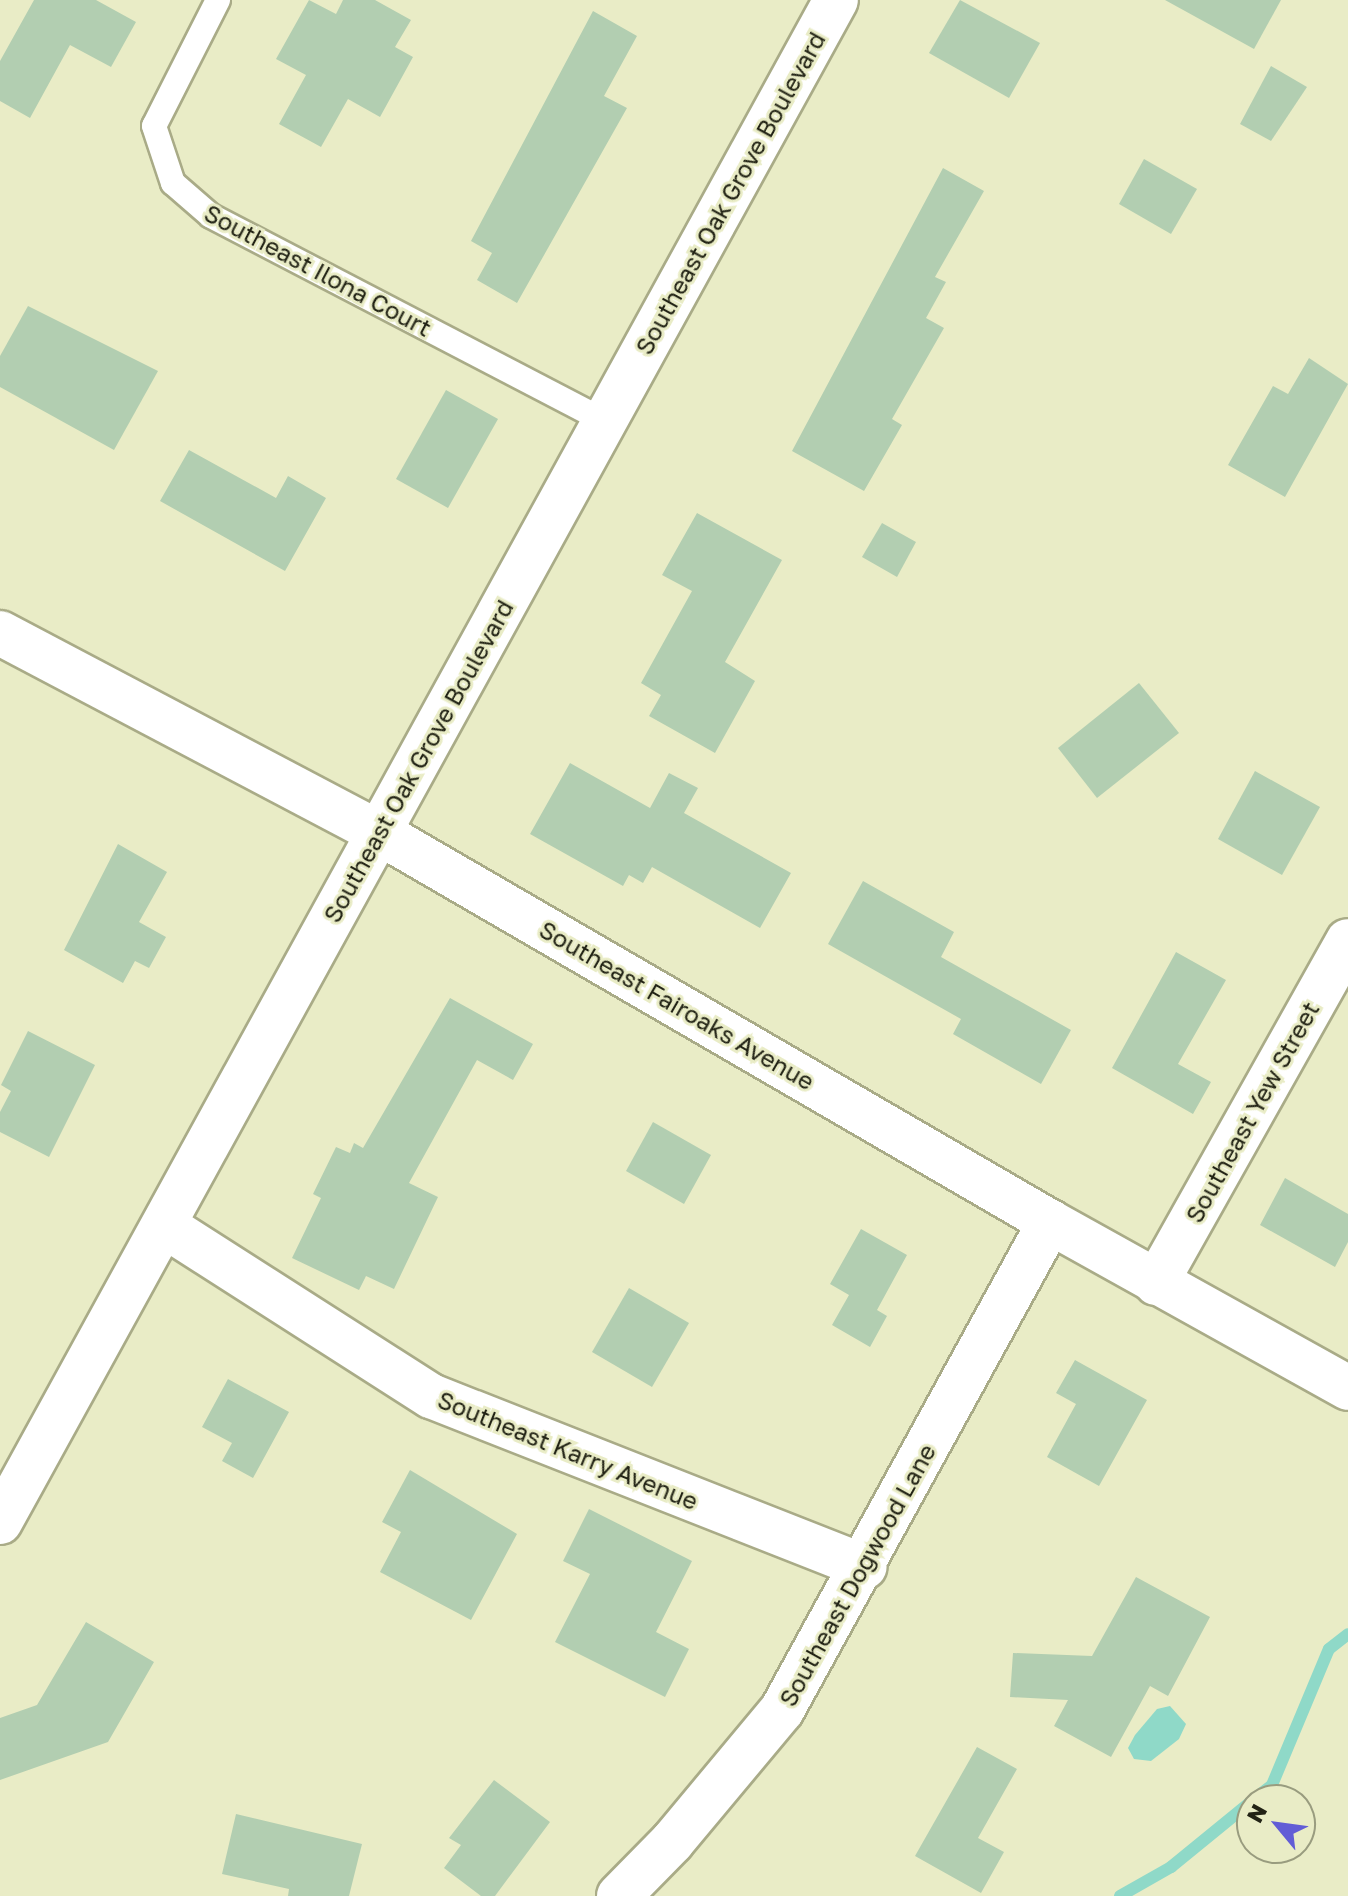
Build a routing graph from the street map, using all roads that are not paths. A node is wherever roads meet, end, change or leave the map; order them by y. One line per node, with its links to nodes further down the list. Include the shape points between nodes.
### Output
1 (218, 0): 3 (lane, Southeast Ilona Court, via 154,126 173,183 211,216)
2 (836, 0): 3 (street, Southeast Oak Grove Boulevard)
3 (604, 421): 5 (street, Southeast Oak Grove Boulevard)
4 (0, 633): 5 (street, Southeast Fairoaks Avenue)
5 (378, 832): 7 (street, Southeast Fairoaks Avenue); 8 (street, Southeast Oak Grove Boulevard)
6 (1348, 941): 9 (street, Southeast Yew Street)
7 (1050, 1222): 9 (street, Southeast Fairoaks Avenue); 12 (street, Southeast Dogwood Lane)
8 (165, 1226): 11 (street, Southeast Oak Grove Boulevard); 12 (street, Southeast Karry Avenue, via 431,1396)
9 (1156, 1283): 10 (street, Southeast Fairoaks Avenue)
10 (1348, 1388)
11 (0, 1522)
12 (865, 1567): 13 (street, Southeast Dogwood Lane, via 782,1710 682,1831)
13 (619, 1896)

